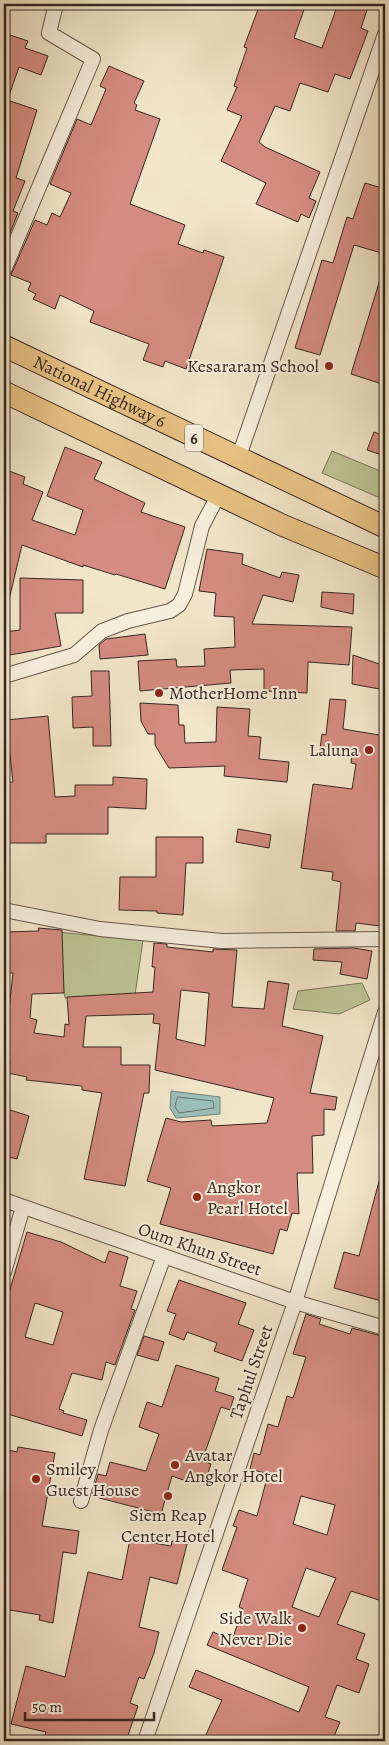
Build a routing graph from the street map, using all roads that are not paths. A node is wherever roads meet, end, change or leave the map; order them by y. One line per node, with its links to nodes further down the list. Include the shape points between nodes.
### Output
1 (56, 4): 3 (street, via 49,33 93,59)
2 (385, 34): 6 (street)
3 (4, 270)
4 (4, 346): 6 (main road, National Highway 6 / 6)
5 (4, 392): 7 (main road, 6)
6 (238, 459): 8 (main road, National Highway 6 / 6)
7 (219, 494): 9 (main road, 6, via 322,543); 10 (street, via 202,526 185,594 179,605 170,611 128,621 102,632 74,655)
8 (385, 527)
9 (385, 568)
10 (4, 676)
11 (4, 910): 12 (street, via 100,929 222,941)
12 (385, 939)
13 (385, 1012): 18 (street, Taphul Street)
14 (4, 1200): 15 (street, Oum Khun Street)
15 (23, 1206): 16 (street, Oum Khun Street); 17 (street)
16 (164, 1256): 18 (street, Oum Khun Street); 20 (street, via 101,1430)
17 (4, 1272)
18 (295, 1302): 19 (street, Oum Khun Street); 21 (street, Taphul Street)
19 (385, 1328)
20 (81, 1500)
21 (145, 1741)

